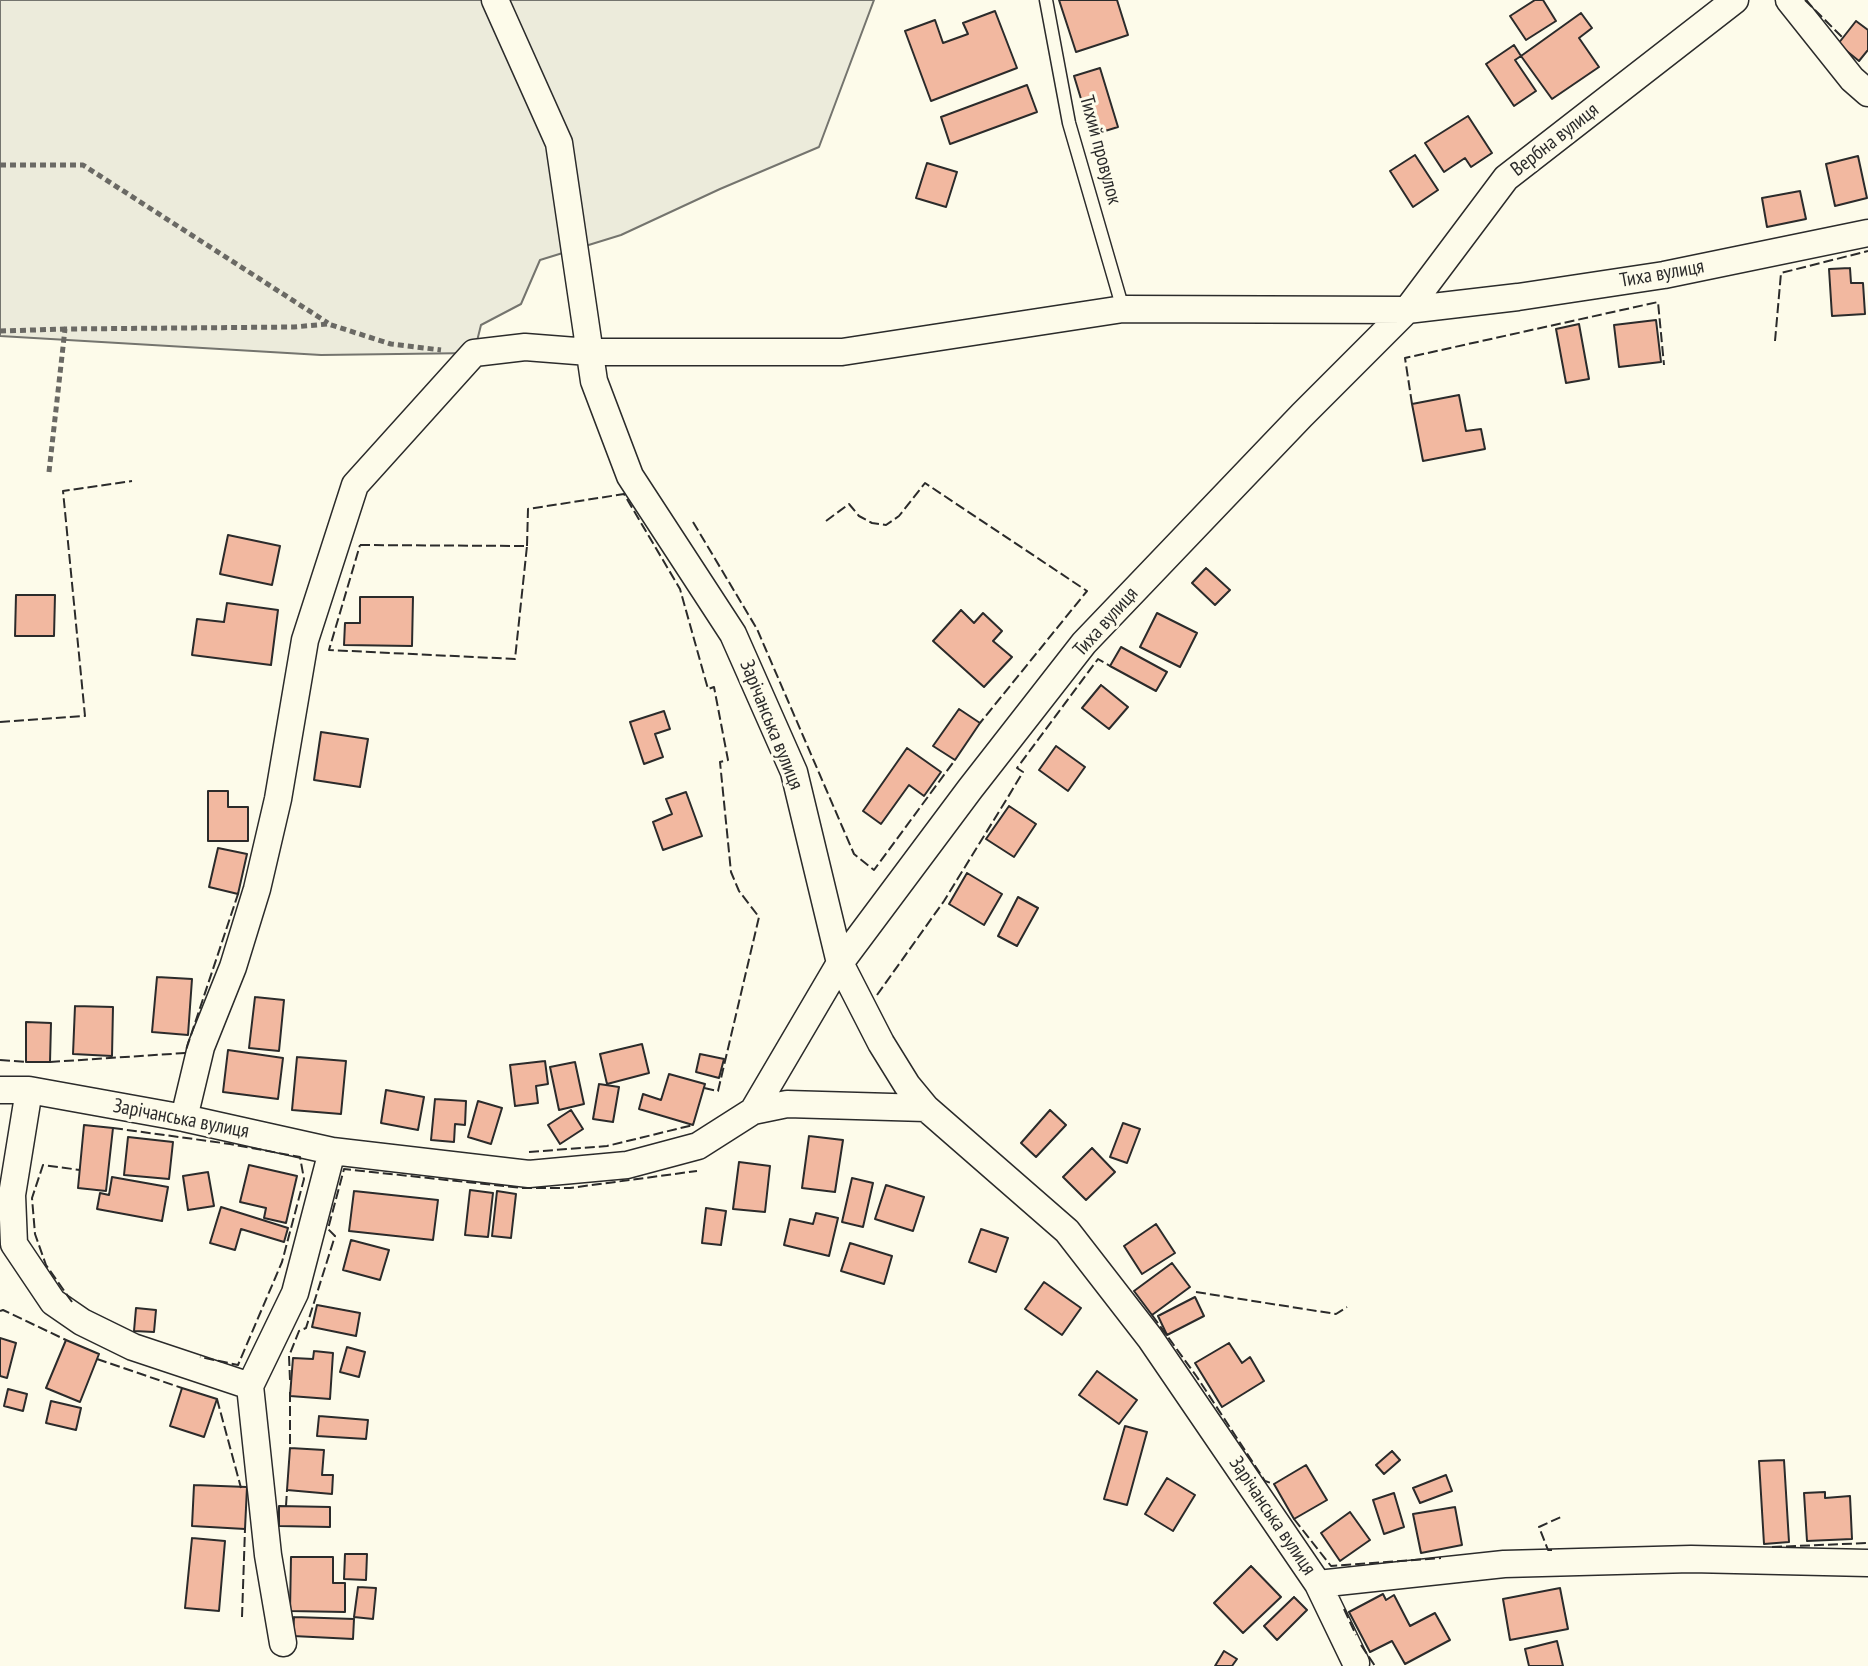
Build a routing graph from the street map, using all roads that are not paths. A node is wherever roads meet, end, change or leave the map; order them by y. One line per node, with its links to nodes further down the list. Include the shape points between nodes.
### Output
1 (495, 0): 9 (street, Зарічанська вулиця, via 559,143)
2 (1046, 0): 7 (lane, Тихий провулок, via 1069,123)
3 (1735, 0): 8 (street, Вербна вулиця, via 1506,178)
4 (1789, 0): 5 (street)
5 (1868, 93)
6 (1868, 233): 8 (street, Тиха вулиця, via 1664,275)
7 (1123, 309): 8 (street, Тиха вулиця); 9 (street, Тиха вулиця, via 842,352)
8 (1407, 310): 10 (street, Тиха вулиця, via 1084,643)
9 (589, 352): 10 (street, Зарічанська вулиця, via 594,381 630,476 733,634 794,772); 15 (street, Тиха вулиця, via 525,347 474,353 355,485 305,640 257,889 201,1047)
10 (840, 963): 13 (street, Зарічанська вулиця, via 881,1043); 14 (street, Тиха вулиця)
11 (0, 1090): 12 (street, Зарічанська вулиця)
12 (29, 1090): 15 (street, Зарічанська вулиця); 17 (street, via 12,1195 14,1244 53,1302 133,1347)
13 (926, 1108): 14 (street, Зарічанська вулиця, via 787,1104); 19 (street, Зарічанська вулиця, via 1067,1231 1150,1338)
14 (753, 1111): 16 (street, Зарічанська вулиця, via 698,1146 627,1165 529,1174)
15 (184, 1118): 16 (street, Зарічанська вулиця)
16 (332, 1151): 17 (street, via 295,1293)
17 (250, 1386): 20 (street)
18 (1868, 1563): 19 (street, Зарічанська вулиця, via 1691,1559 1504,1564)
19 (1318, 1584): 21 (street)
20 (283, 1643)
21 (1356, 1663)

